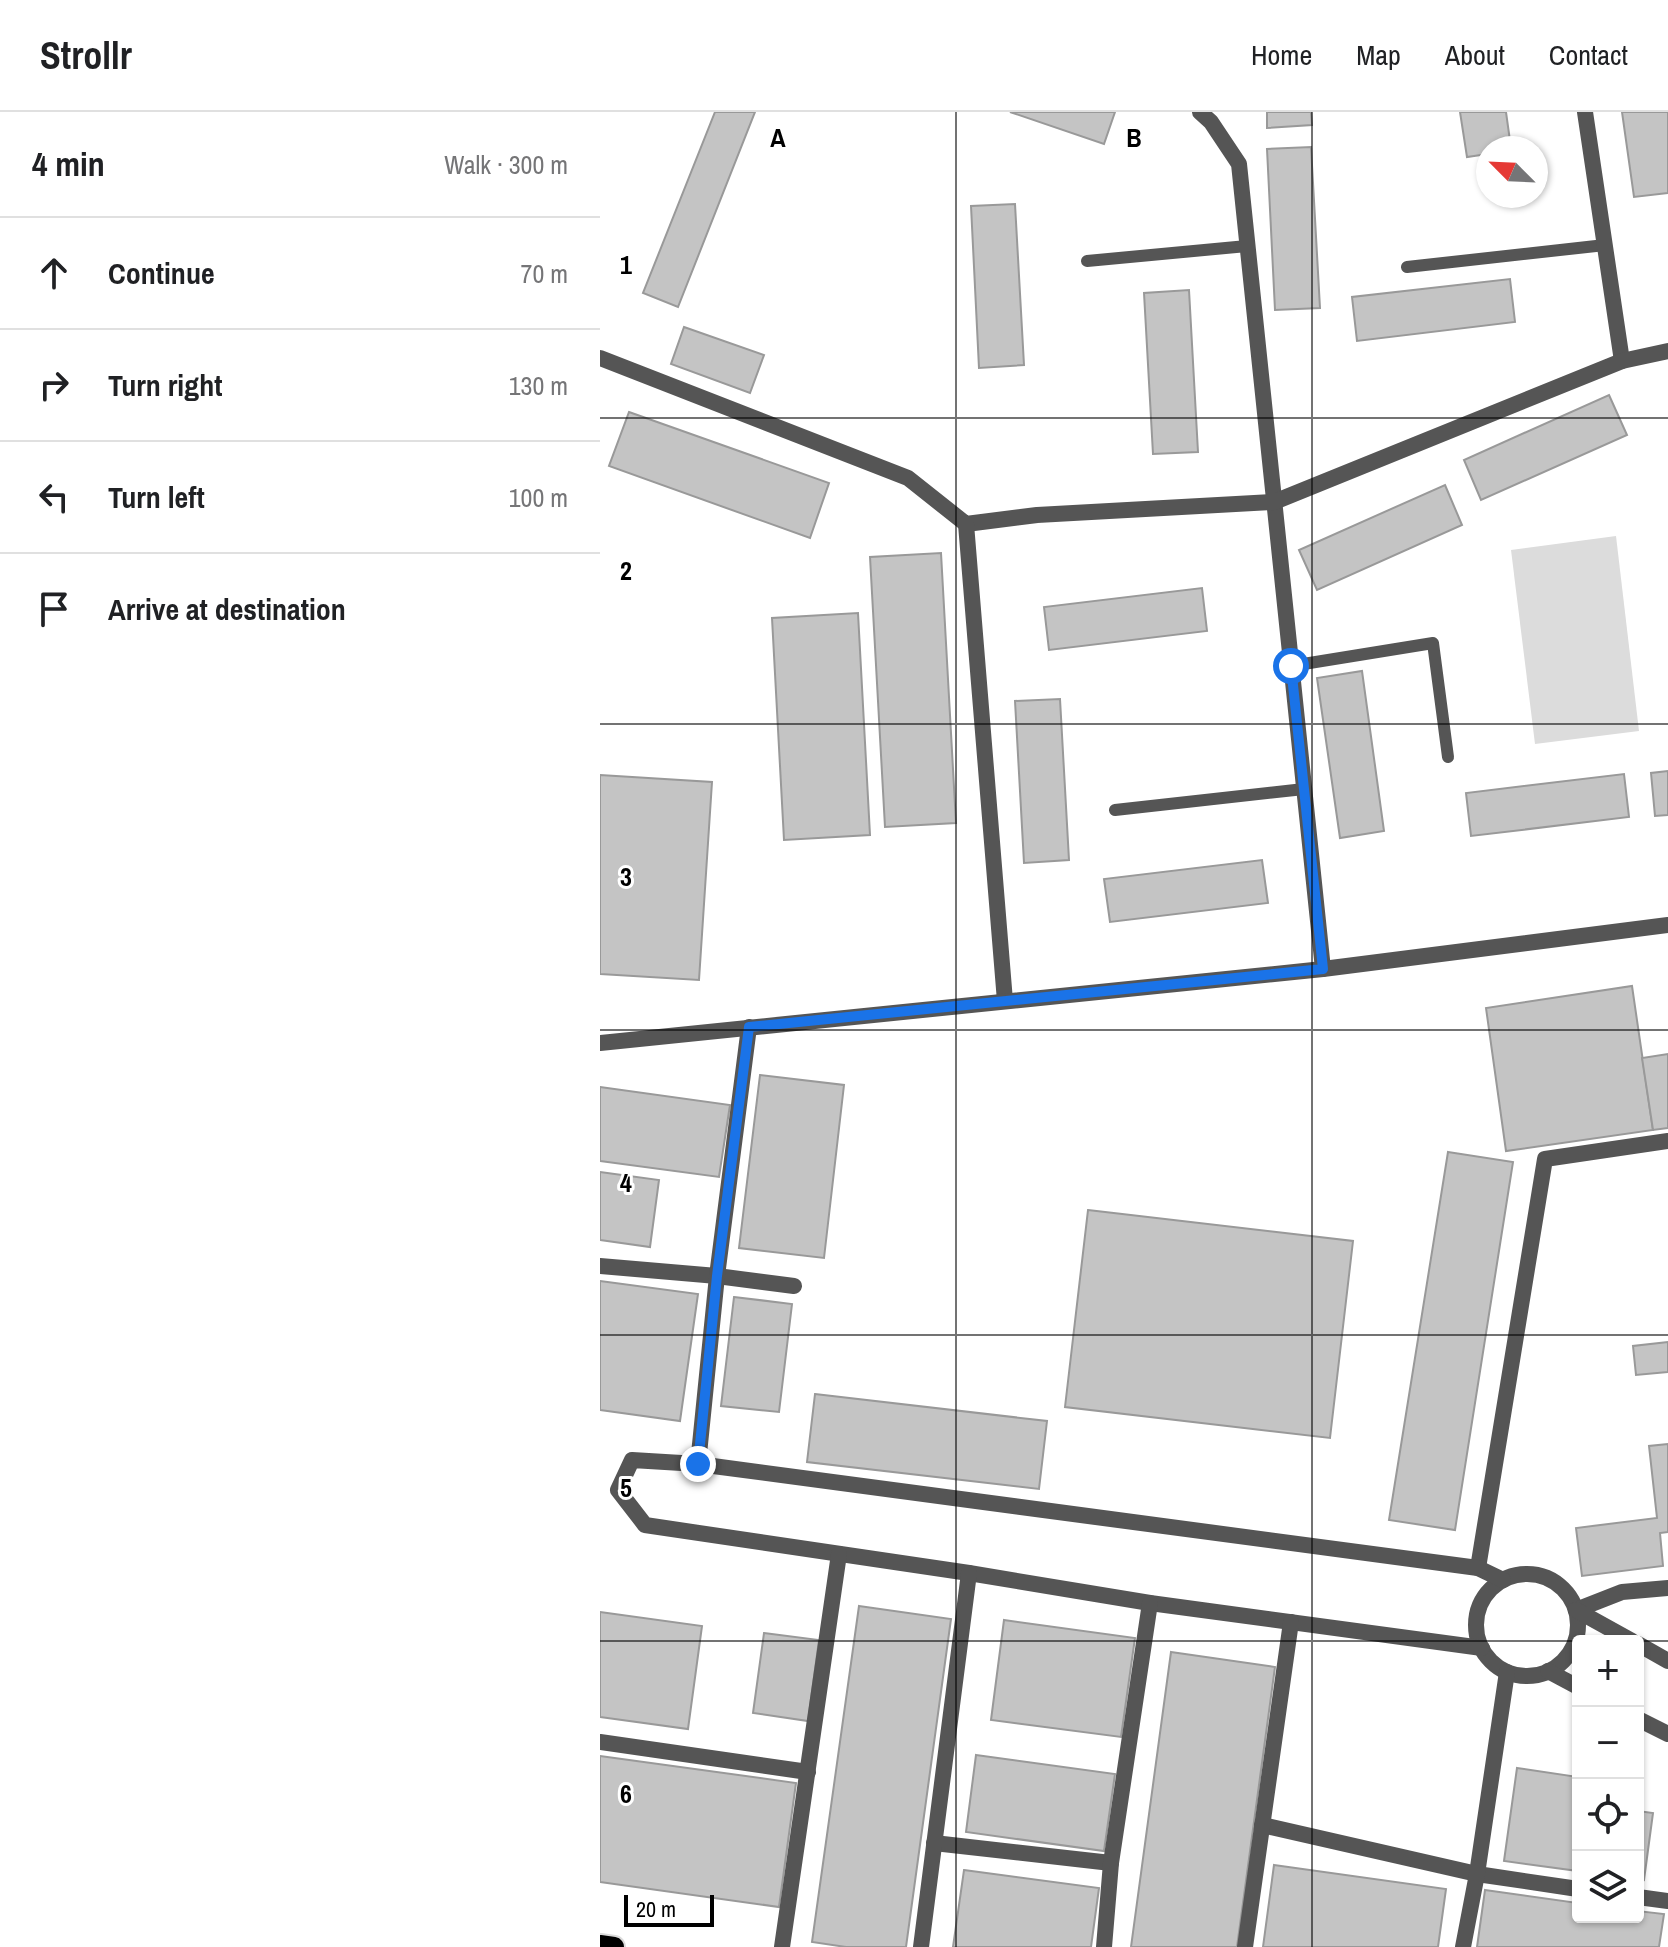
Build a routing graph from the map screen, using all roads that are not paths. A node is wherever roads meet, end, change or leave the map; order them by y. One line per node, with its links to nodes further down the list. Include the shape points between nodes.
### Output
1 (1200, 112): 4 (street, via 1239,164)
2 (1585, 112): 3 (street)
3 (1605, 245): 6 (lane); 9 (street)
4 (1247, 246): 5 (lane); 10 (street)
5 (1087, 261)
6 (1407, 267)
7 (1668, 351): 9 (street)
8 (600, 358): 11 (street, via 908,478)
9 (1622, 361): 10 (street)
10 (1274, 502): 11 (street); 12 (street)
11 (966, 524): 18 (street)
12 (1291, 666): 13 (lane, via 1433,643); 14 (street)
13 (1448, 757)
14 (1304, 789): 15 (lane); 17 (street)
15 (1115, 810)
16 (1668, 925): 17 (street)
17 (1323, 969): 18 (street)
18 (1005, 1001): 19 (street)
19 (749, 1027): 20 (street); 23 (street)
20 (600, 1043)
21 (1668, 1141): 27 (street, via 1545,1159)
22 (600, 1266): 23 (street)
23 (717, 1276): 24 (street); 25 (street)
24 (794, 1286)
25 (698, 1464): 26 (street, via 632,1460 618,1490 645,1525); 27 (street)
26 (839, 1554): 28 (street); 44 (street)
27 (1478, 1568): 29 (street)
28 (969, 1573): 31 (street); 46 (street)
29 (1503, 1580): 32 (street, via 1517,1575 1547,1577 1570,1597); 36 (street, via 1481,1602 1477,1633)
30 (1668, 1588): 32 (street, via 1622,1592)
31 (1150, 1603): 33 (street); 47 (street)
32 (1576, 1610): 34 (street); 38 (street, via 1576,1639 1561,1663)
33 (1291, 1622): 36 (street); 45 (street)
34 (1621, 1635)
35 (1644, 1647): 37 (street)
36 (1482, 1648): 39 (street)
37 (1668, 1661)
38 (1548, 1671): 39 (street, via 1528,1676); 40 (street)
39 (1507, 1672): 48 (street)
40 (1572, 1684)
41 (1644, 1722): 42 (street)
42 (1668, 1734)
43 (600, 1742): 44 (street)
44 (808, 1772): 54 (street)
45 (1262, 1825): 48 (street); 57 (street)
46 (934, 1843): 47 (street); 55 (street)
47 (1111, 1863): 56 (street)
48 (1477, 1874): 49 (street); 58 (street)
49 (1572, 1888)
50 (1644, 1898): 51 (street)
51 (1668, 1901)
52 (600, 1945): 53 (main road)
53 (614, 1947)
54 (782, 1947)
55 (921, 1947)
56 (1104, 1947)
57 (1245, 1947)
58 (1463, 1947)

